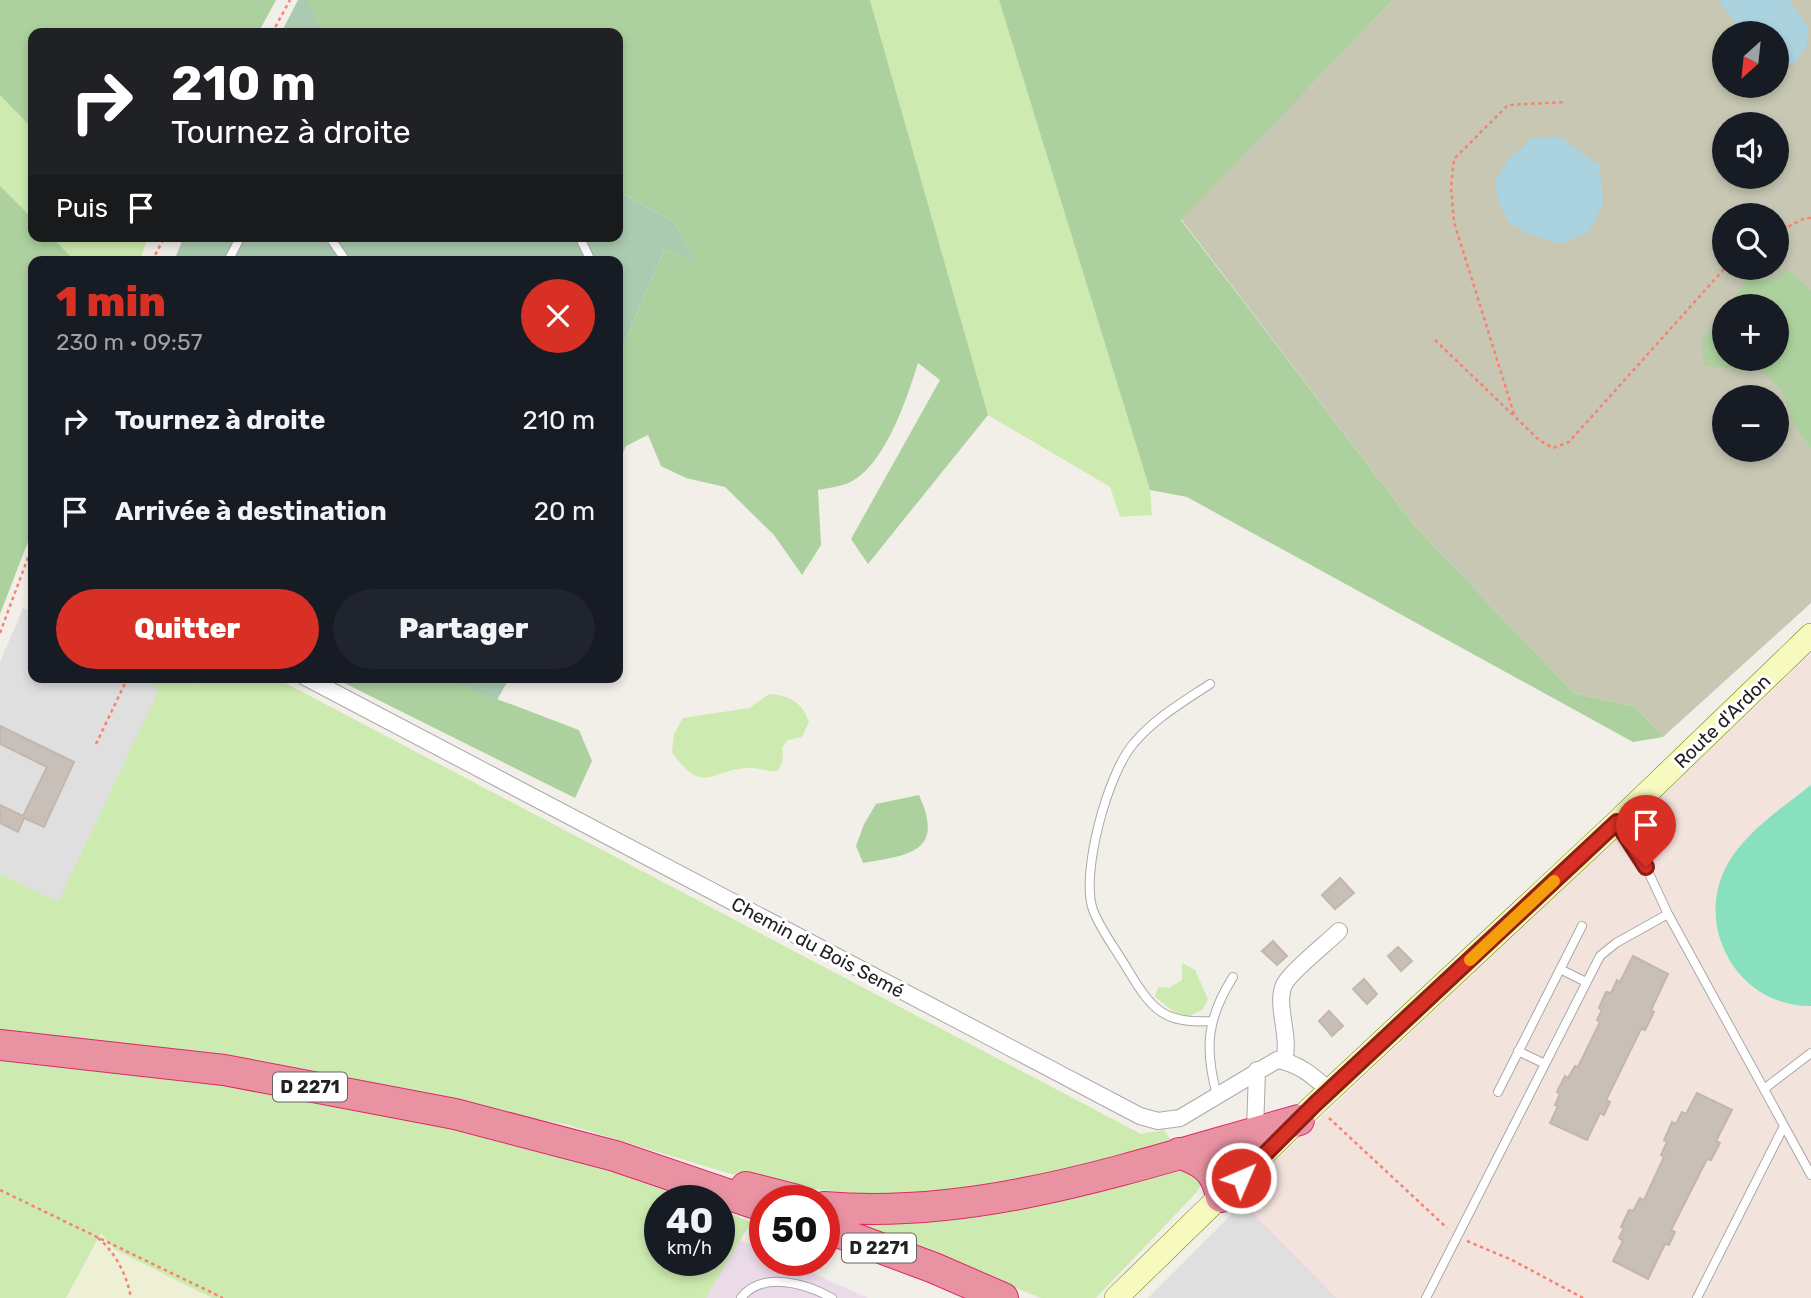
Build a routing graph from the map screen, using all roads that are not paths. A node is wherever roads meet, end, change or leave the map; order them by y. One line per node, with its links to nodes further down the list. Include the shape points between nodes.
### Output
1 (1811, 635): 4 (main road, Route d'Ardon)
2 (316, 683): 21 (street, Chemin du Bois Semé, via 1140,1116 1157,1121 1180,1118)
3 (1210, 684): 11 (lane, via 1155,720 1131,745 1114,779 1094,840 1088,885 1093,911 1140,991 1161,1015 1186,1023)
4 (1617, 822): 5 (lane, via 1646,867); 19 (main road, Route d'Ardon)
5 (1668, 914): 10 (lane, via 1600,956); 18 (lane)
6 (1582, 926): 8 (lane)
7 (1339, 931): 15 (street, via 1284,984)
8 (1560, 969): 10 (lane); 13 (lane)
9 (1233, 976): 11 (lane, via 1217,1001)
10 (1586, 982): 16 (lane)
11 (1212, 1021): 21 (lane, via 1212,1077)
12 (0, 1045): 26 (highway, D 2271, via 224,1070 455,1114)
13 (1518, 1051): 16 (lane); 20 (lane)
14 (1811, 1053): 18 (lane)
15 (1284, 1061): 17 (street, Chemin du Bois Semé); 19 (street)
16 (1545, 1065): 39 (lane)
17 (1257, 1070): 21 (street, Chemin du Bois Semé); 24 (street)
18 (1764, 1089): 23 (lane)
19 (1330, 1091): 22 (main road, Route d'Ardon)
20 (1498, 1091)
21 (1217, 1095)
22 (1312, 1117): 24 (highway); 29 (main road, Route d'Ardon)
23 (1784, 1126): 27 (lane); 40 (lane)
24 (1255, 1132): 25 (highway)
25 (1179, 1153): 29 (highway, via 1200,1161 1218,1180); 31 (highway, via 1027,1193 953,1206)
26 (615, 1156): 28 (highway); 30 (highway, D 2271)
27 (1811, 1175)
28 (749, 1187)
29 (1221, 1197): 35 (main road, Route d'Ardon)
30 (749, 1202)
31 (840, 1207)
32 (840, 1233): 33 (highway, D 2271)
33 (934, 1268): 34 (highway); 38 (highway, D 2271)
34 (973, 1291)
35 (1119, 1294)
36 (741, 1298): 37 (lane, via 766,1281 797,1284)
37 (832, 1298)
38 (1003, 1298)
39 (1426, 1298)
40 (1697, 1298)

